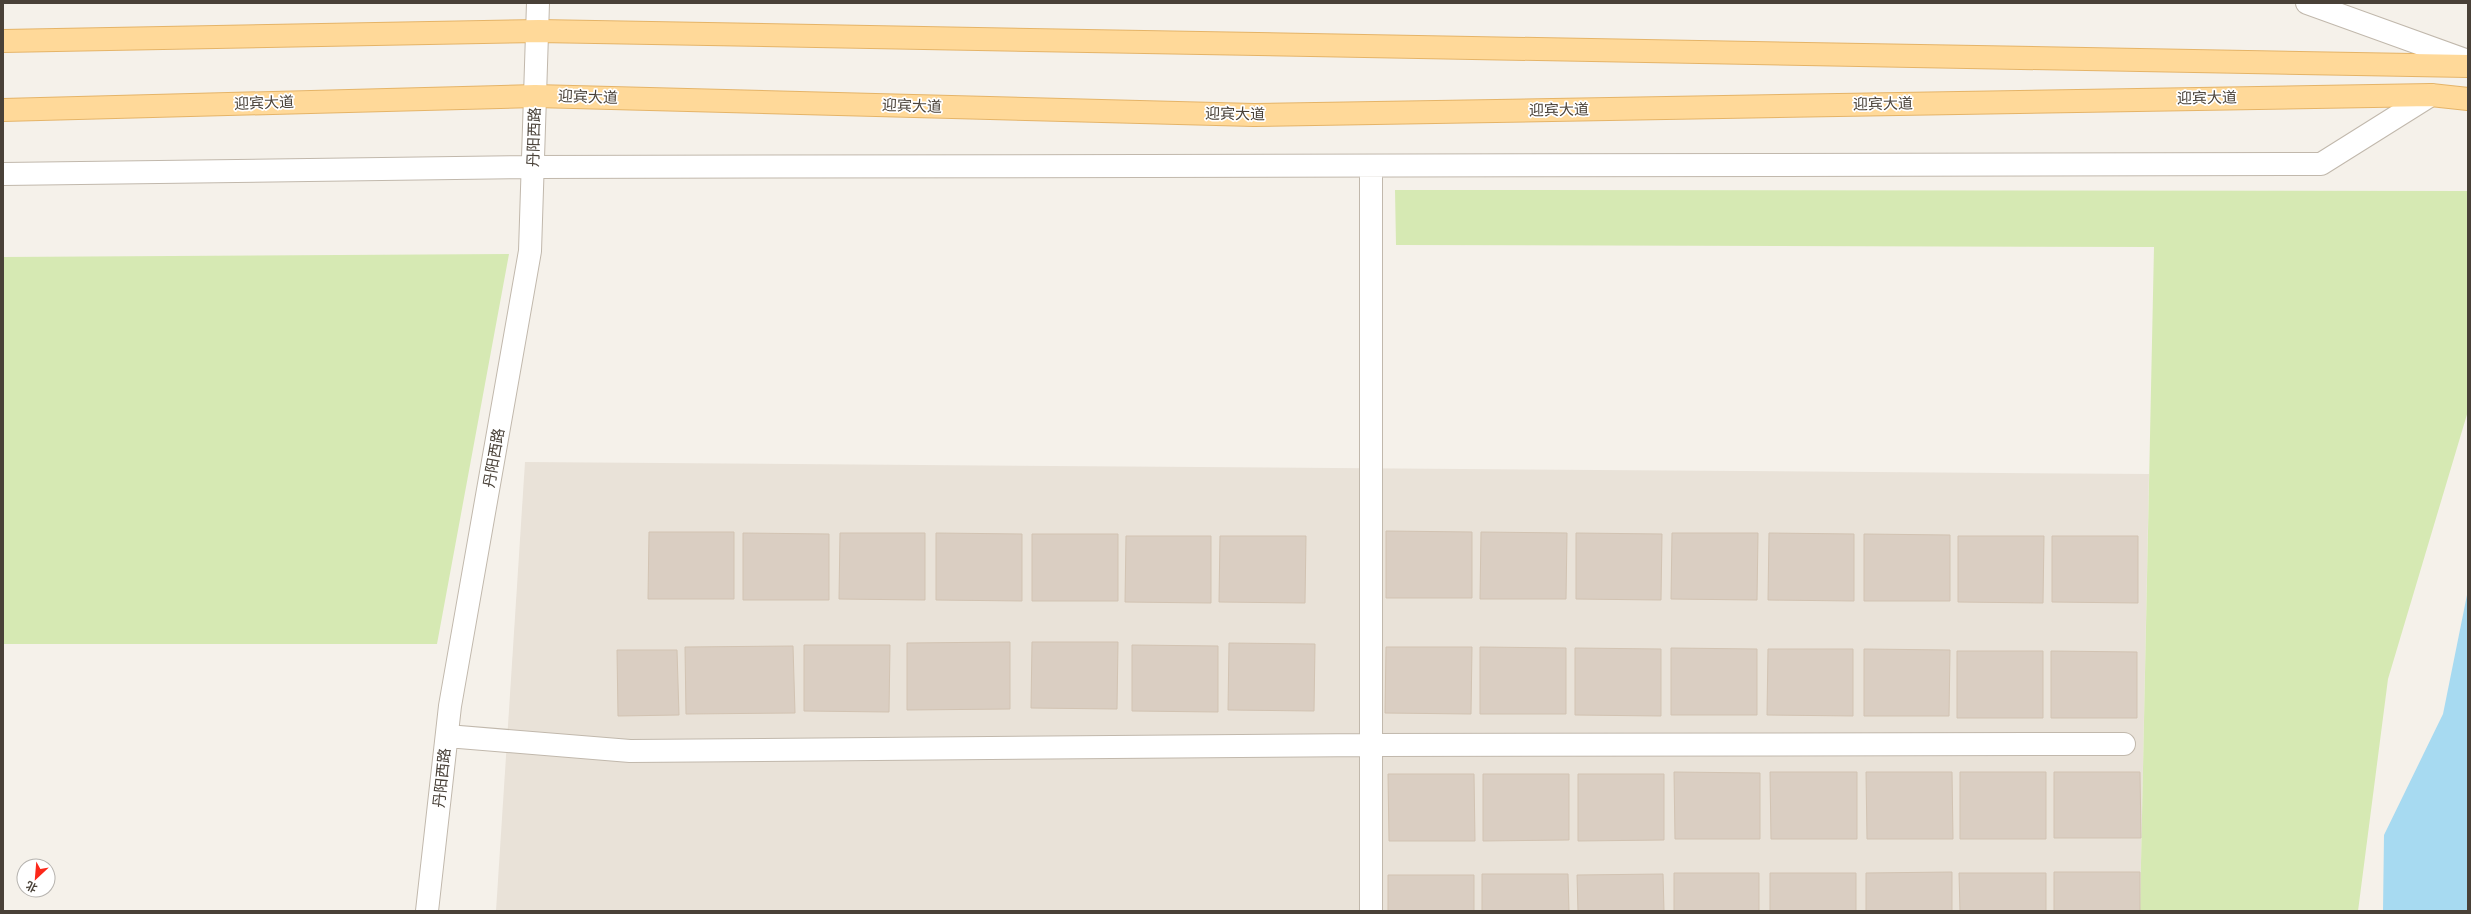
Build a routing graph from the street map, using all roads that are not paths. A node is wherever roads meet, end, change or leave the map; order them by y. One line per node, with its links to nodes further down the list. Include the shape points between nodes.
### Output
1 (538, 3): 3 (street, 丹阳西路)
2 (2307, 3): 5 (street)
3 (539, 31): 4 (main road); 6 (main road); 8 (street, 丹阳西路)
4 (3, 41)
5 (2468, 61)
6 (2468, 66)
7 (2431, 94): 8 (main road, 迎宾大道, via 1254,115); 9 (main road, 迎宾大道); 11 (street, via 2321,164)
8 (535, 96): 10 (main road, 迎宾大道); 12 (street, 丹阳西路)
9 (2468, 99)
10 (3, 110)
11 (1371, 166): 12 (street); 16 (street)
12 (533, 167): 13 (street); 14 (street, 丹阳西路, via 530,251)
13 (3, 174)
14 (447, 736): 16 (street, via 630,751); 17 (street, 丹阳西路)
15 (2124, 744): 16 (street)
16 (1371, 745): 18 (street)
17 (427, 911)
18 (1371, 911)

